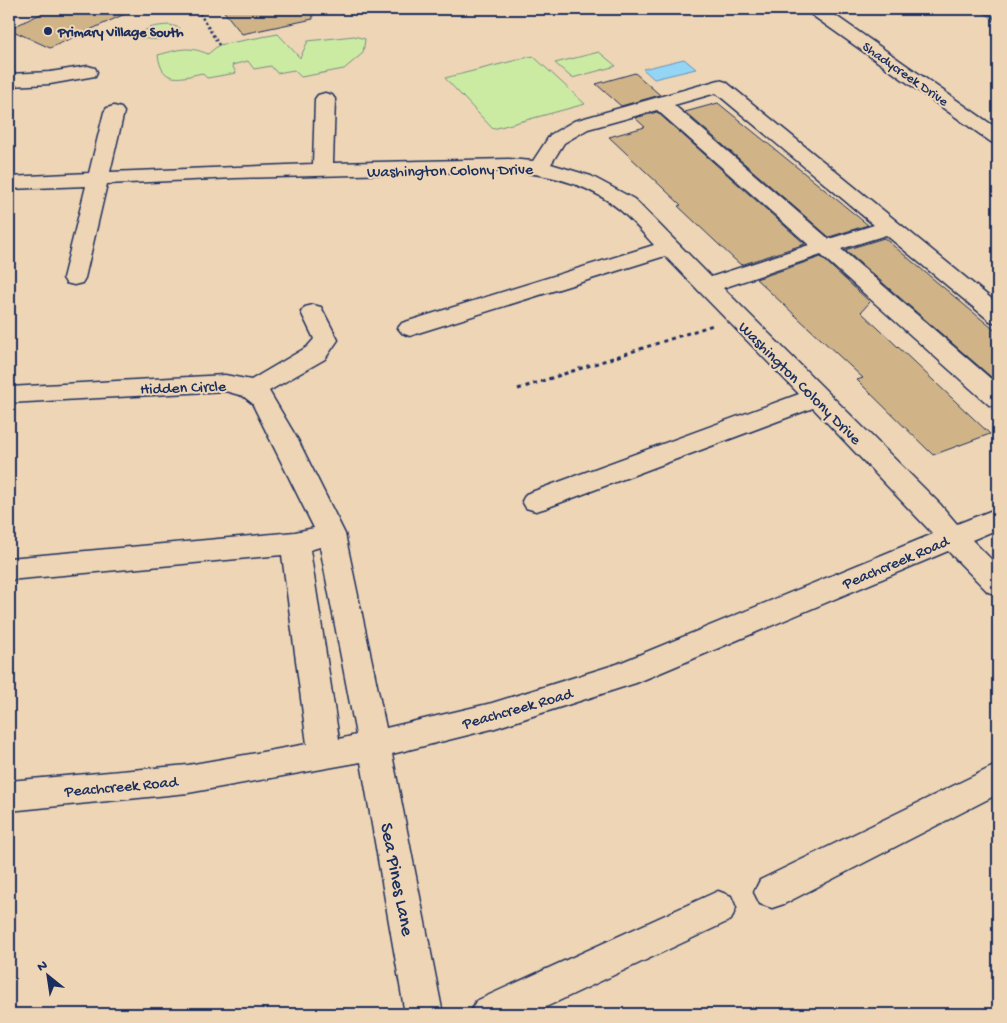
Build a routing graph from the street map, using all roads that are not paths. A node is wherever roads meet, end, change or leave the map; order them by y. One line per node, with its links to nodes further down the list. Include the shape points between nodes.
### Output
1 (815, 9): 7 (street, Shadycreek Drive)
2 (88, 72): 3 (street)
3 (9, 80)
4 (325, 99): 9 (street)
5 (661, 103): 8 (street, via 592,121 568,131 557,140); 12 (street, via 719,86); 13 (street)
6 (114, 112): 10 (street)
7 (998, 138)
8 (539, 167): 9 (street, Washington Colony Drive, via 479,165); 14 (street, Washington Colony Drive, via 564,173 608,192 626,204)
9 (323, 171): 10 (street, Washington Colony Drive)
10 (99, 178): 11 (street, Washington Colony Drive); 15 (street)
11 (9, 183)
12 (890, 227): 13 (street); 18 (street)
13 (824, 247): 16 (street); 23 (street)
14 (668, 248): 16 (street, Washington Colony Drive); 19 (street)
15 (74, 278)
16 (707, 286): 22 (street, Washington Colony Drive)
17 (313, 312): 20 (street, via 326,340 316,353)
18 (998, 316)
19 (410, 328)
20 (252, 390): 21 (street, Hidden Circle, via 224,383); 26 (street, via 262,398)
21 (9, 395)
22 (816, 397): 24 (street); 27 (street, Washington Colony Drive)
23 (998, 399)
24 (536, 500)
25 (998, 518): 27 (street, Peachcreek Road)
26 (331, 534): 28 (street); 31 (street)
27 (952, 537): 30 (street, Washington Colony Drive); 31 (street, Peachcreek Road, via 625,674 492,716)
28 (295, 543): 29 (street); 32 (street)
29 (9, 569)
30 (998, 584)
31 (374, 745): 32 (street, Peachcreek Road); 37 (street, Sea Pines Lane)
32 (325, 755): 34 (street, Peachcreek Road, via 188,779)
33 (998, 778): 35 (street)
34 (9, 796)
35 (772, 892)
36 (718, 908): 38 (street)
37 (424, 1014)
38 (489, 1014)

